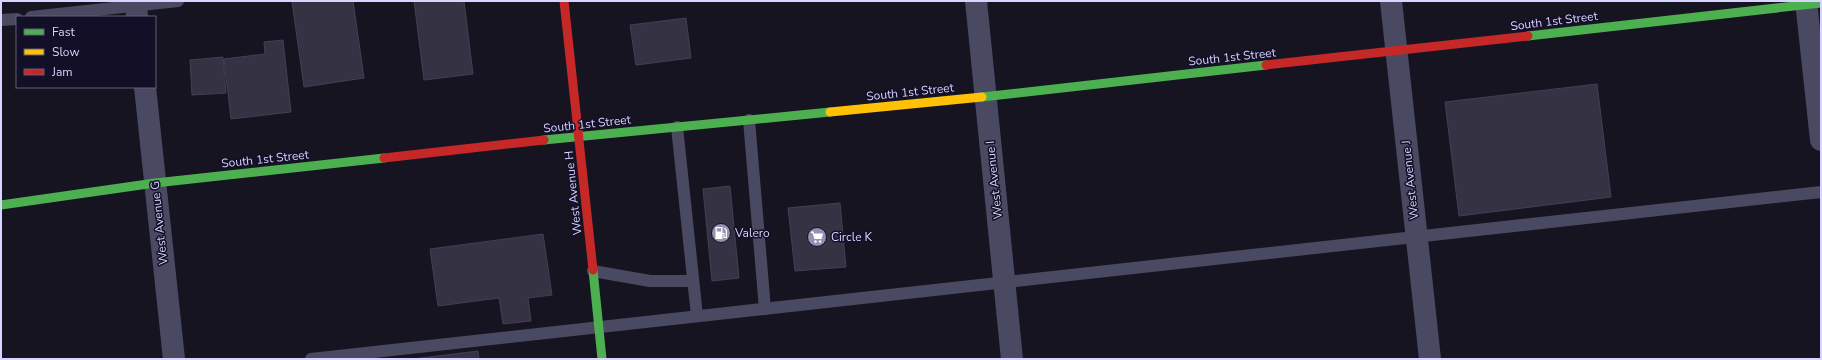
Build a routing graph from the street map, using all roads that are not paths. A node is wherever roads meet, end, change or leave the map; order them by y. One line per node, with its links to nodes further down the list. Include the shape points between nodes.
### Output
1 (178, 1): 6 (lane)
2 (564, 1): 15 (main road, West Avenue H)
3 (976, 1): 12 (street, West Avenue I)
4 (1391, 1): 10 (street, West Avenue J)
5 (1811, 3): 10 (main road, South 1st Street); 16 (street)
6 (136, 8): 7 (lane)
7 (43, 16)
8 (16, 19): 9 (lane)
9 (1, 20)
10 (1396, 51): 12 (main road, South 1st Street); 20 (street, West Avenue J)
11 (145, 88): 17 (street, West Avenue G)
12 (986, 97): 13 (main road, South 1st Street); 23 (street, West Avenue I)
13 (749, 120): 14 (main road, South 1st Street); 24 (lane)
14 (677, 127): 15 (main road, South 1st Street); 22 (lane)
15 (579, 136): 17 (main road, South 1st Street); 21 (main road, West Avenue H)
16 (1821, 140)
17 (155, 183): 19 (main road, South 1st Street); 27 (street, West Avenue G)
18 (1821, 192): 20 (lane)
19 (1, 205)
20 (1416, 237): 23 (lane); 31 (street, West Avenue J)
21 (593, 271): 22 (lane, via 650,281); 26 (main road, West Avenue H)
22 (693, 281): 25 (lane)
23 (1004, 282): 24 (lane); 30 (street, West Avenue I)
24 (765, 309): 25 (lane)
25 (697, 316): 26 (lane)
26 (598, 327): 28 (lane); 29 (main road, West Avenue H)
27 (174, 359)
28 (311, 359)
29 (602, 359)
30 (1012, 359)
31 (1430, 359)

